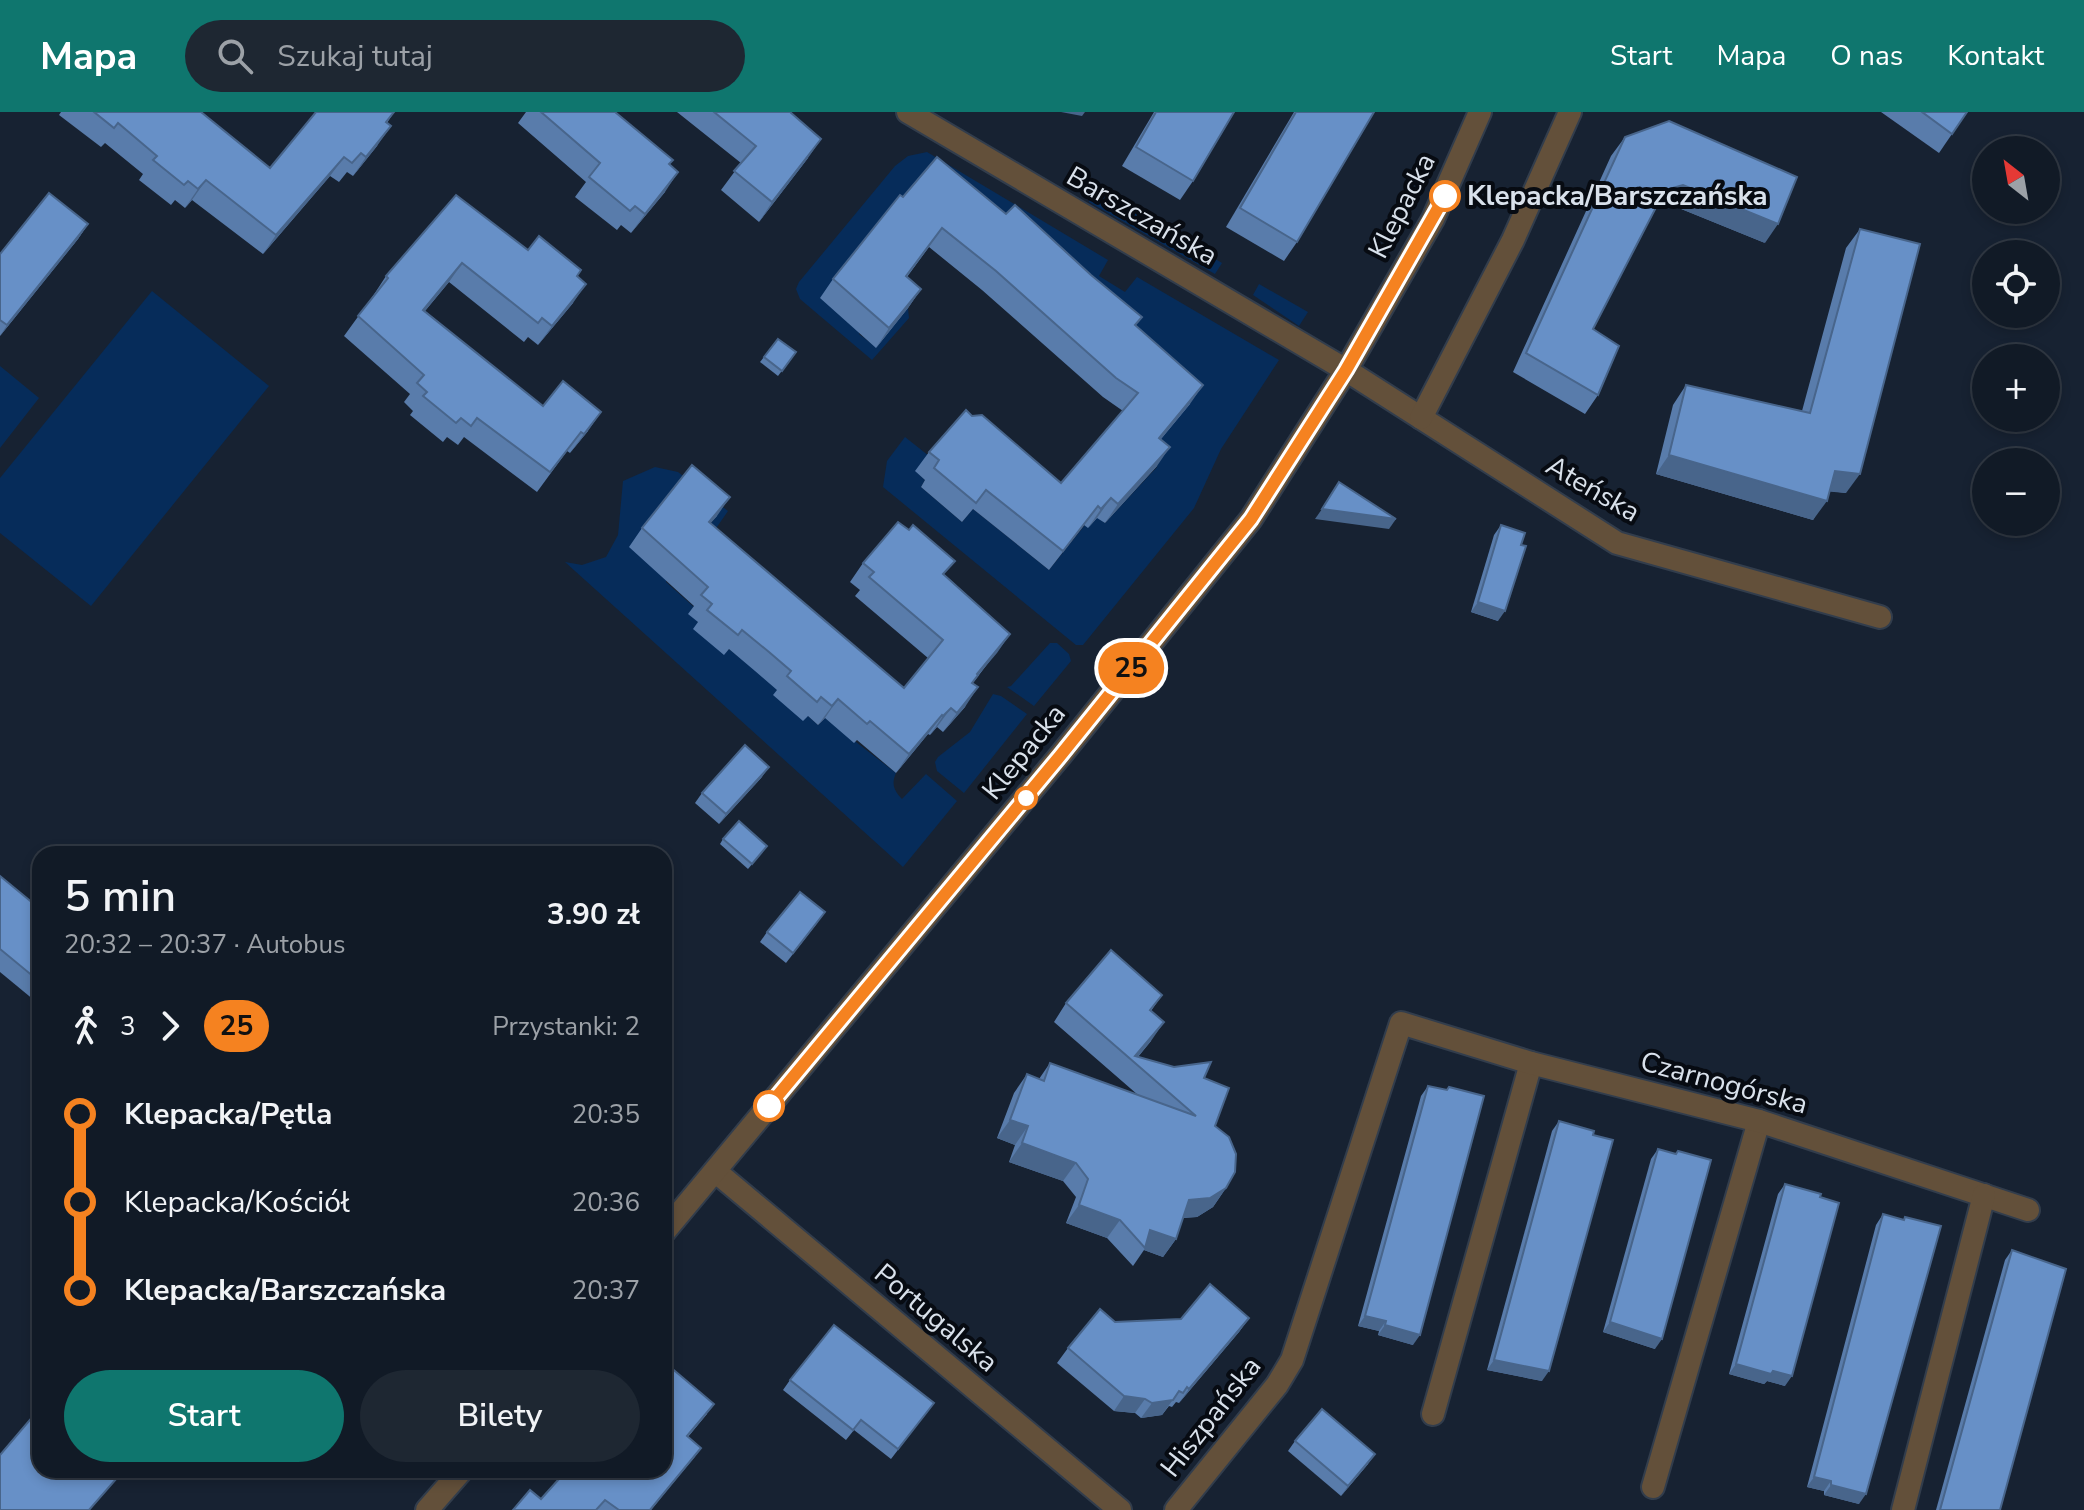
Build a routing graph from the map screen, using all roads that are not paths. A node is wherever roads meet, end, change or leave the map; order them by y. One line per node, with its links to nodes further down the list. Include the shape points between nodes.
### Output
1 (908, 112): 4 (street, Barszczańska)
2 (1480, 112): 4 (street, Klepacka, via 1433,219)
3 (1570, 112): 5 (street, via 1513,240)
4 (1346, 370): 5 (street, Ateńska); 10 (street, Klepacka, via 1251,519)
5 (1421, 418): 6 (street, Ateńska, via 1617,543)
6 (1880, 617)
7 (1401, 1023): 8 (street, Czarnogórska); 19 (street, Hiszpańska, via 1292,1360)
8 (1531, 1063): 9 (street, Czarnogórska); 14 (street)
9 (1759, 1121): 11 (street, Czarnogórska); 16 (street)
10 (715, 1171): 13 (street, Klepacka); 18 (street, Portugalska)
11 (1984, 1195): 12 (street, Czarnogórska); 20 (street)
12 (2028, 1210)
13 (672, 1222)
14 (1433, 1414)
15 (455, 1478): 17 (street)
16 (1653, 1487)
17 (427, 1510)
18 (1120, 1510)
19 (1176, 1510)
20 (1903, 1510)

